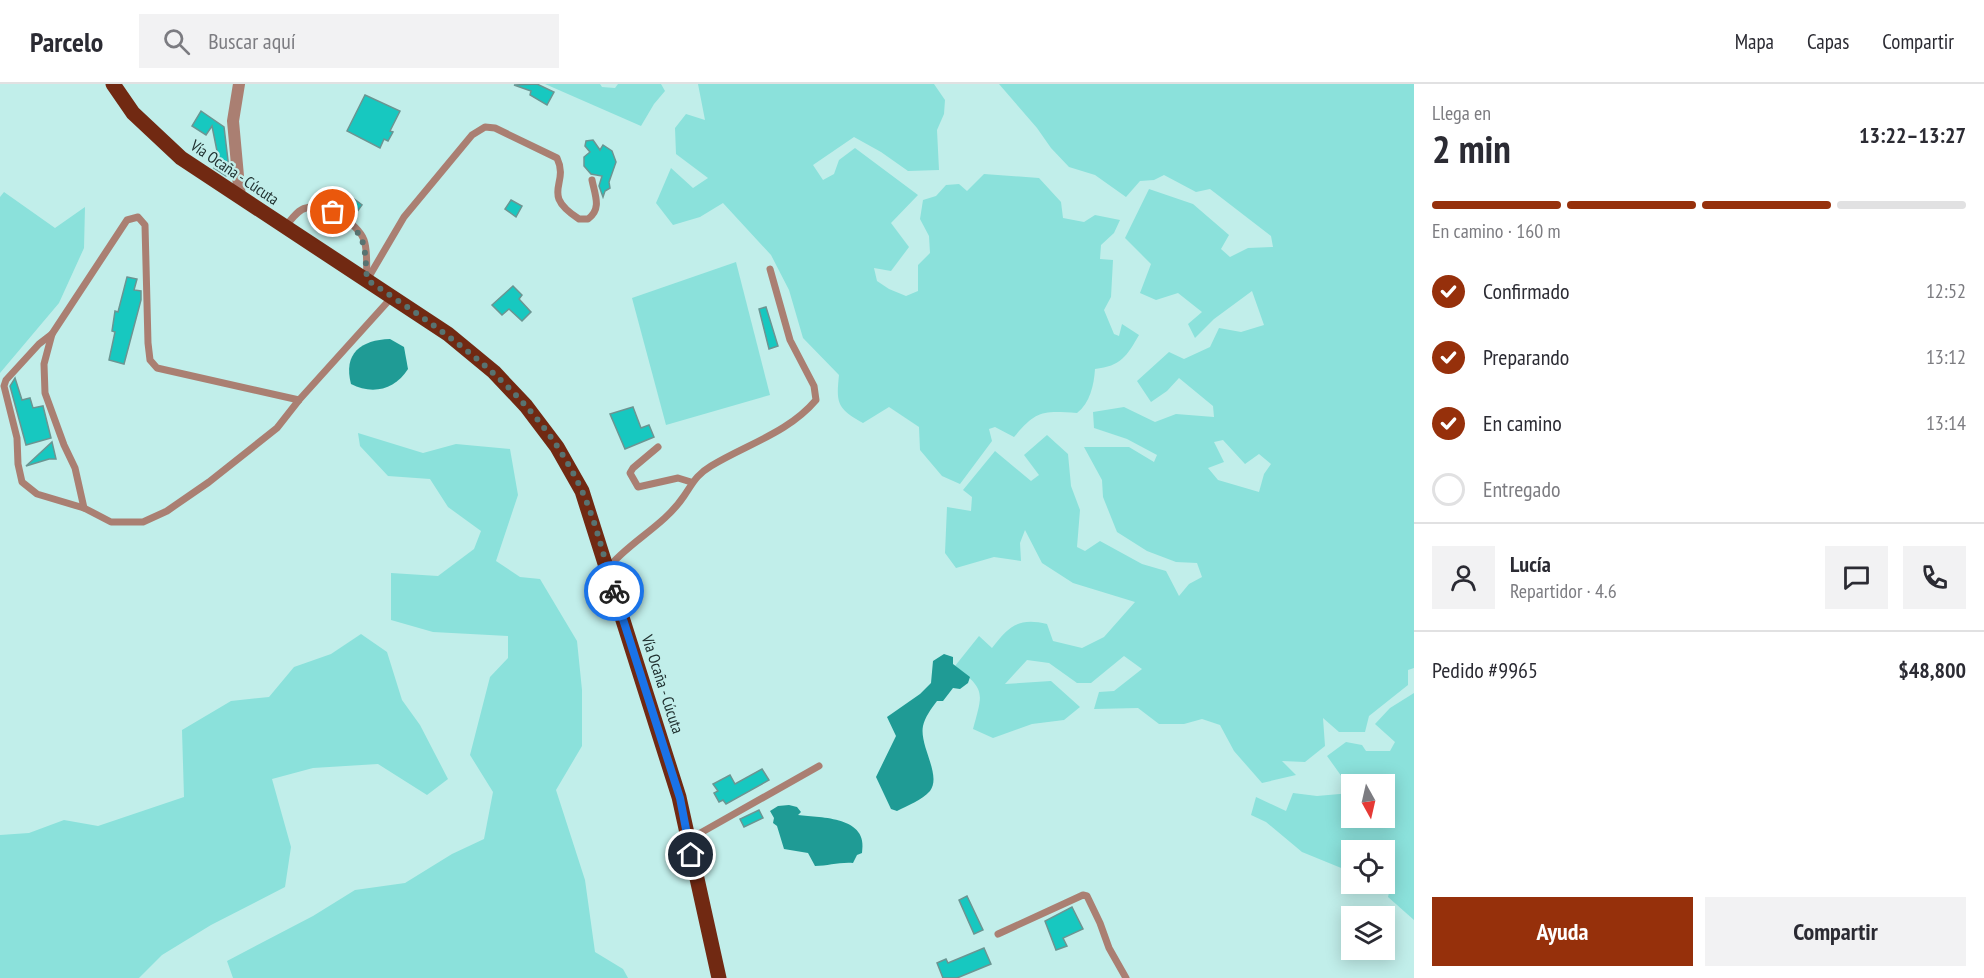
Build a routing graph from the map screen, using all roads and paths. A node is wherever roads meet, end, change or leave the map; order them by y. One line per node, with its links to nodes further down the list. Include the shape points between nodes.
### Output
1 (113, 84): 4 (main road, Vía Ocaña - Cúcuta, via 156,137)
2 (239, 84): 4 (street, via 233,121)
3 (592, 180): 7 (lane, via 596,211 588,219 579,219 560,203 556,193 560,169 557,158 485,127 472,135 404,217)
4 (240, 198): 5 (main road, Vía Ocaña - Cúcuta)
5 (285, 227): 7 (main road, Vía Ocaña - Cúcuta); 7 (lane, via 307,207 333,212 364,240)
6 (770, 269): 12 (lane, via 790,340 814,386 816,399 789,425 710,466)
7 (367, 280): 8 (main road, Vía Ocaña - Cúcuta)
8 (392, 297): 10 (lane); 14 (main road, Vía Ocaña - Cúcuta, via 448,334 494,372 526,406 557,447 582,491)
9 (52, 334): 10 (lane, via 127,219 138,217 145,225 150,360 157,368); 13 (lane, via 44,364 45,393 75,468); 13 (lane, via 6,380 5,395 17,438 22,482 37,494)
10 (299, 400): 13 (lane, via 277,428 167,512 143,522 124,523 111,522)
11 (658, 447): 12 (lane, via 633,468 630,473 635,484 638,487 678,478)
12 (691, 482): 14 (lane, via 672,512 617,556)
13 (84, 508)
14 (607, 569): 16 (main road, Vía Ocaña - Cúcuta, via 680,798)
15 (819, 766): 16 (lane)
16 (688, 840): 18 (main road, Vía Ocaña - Cúcuta)
17 (998, 934): 19 (lane, via 1087,896)
18 (719, 978)
19 (1126, 978)

